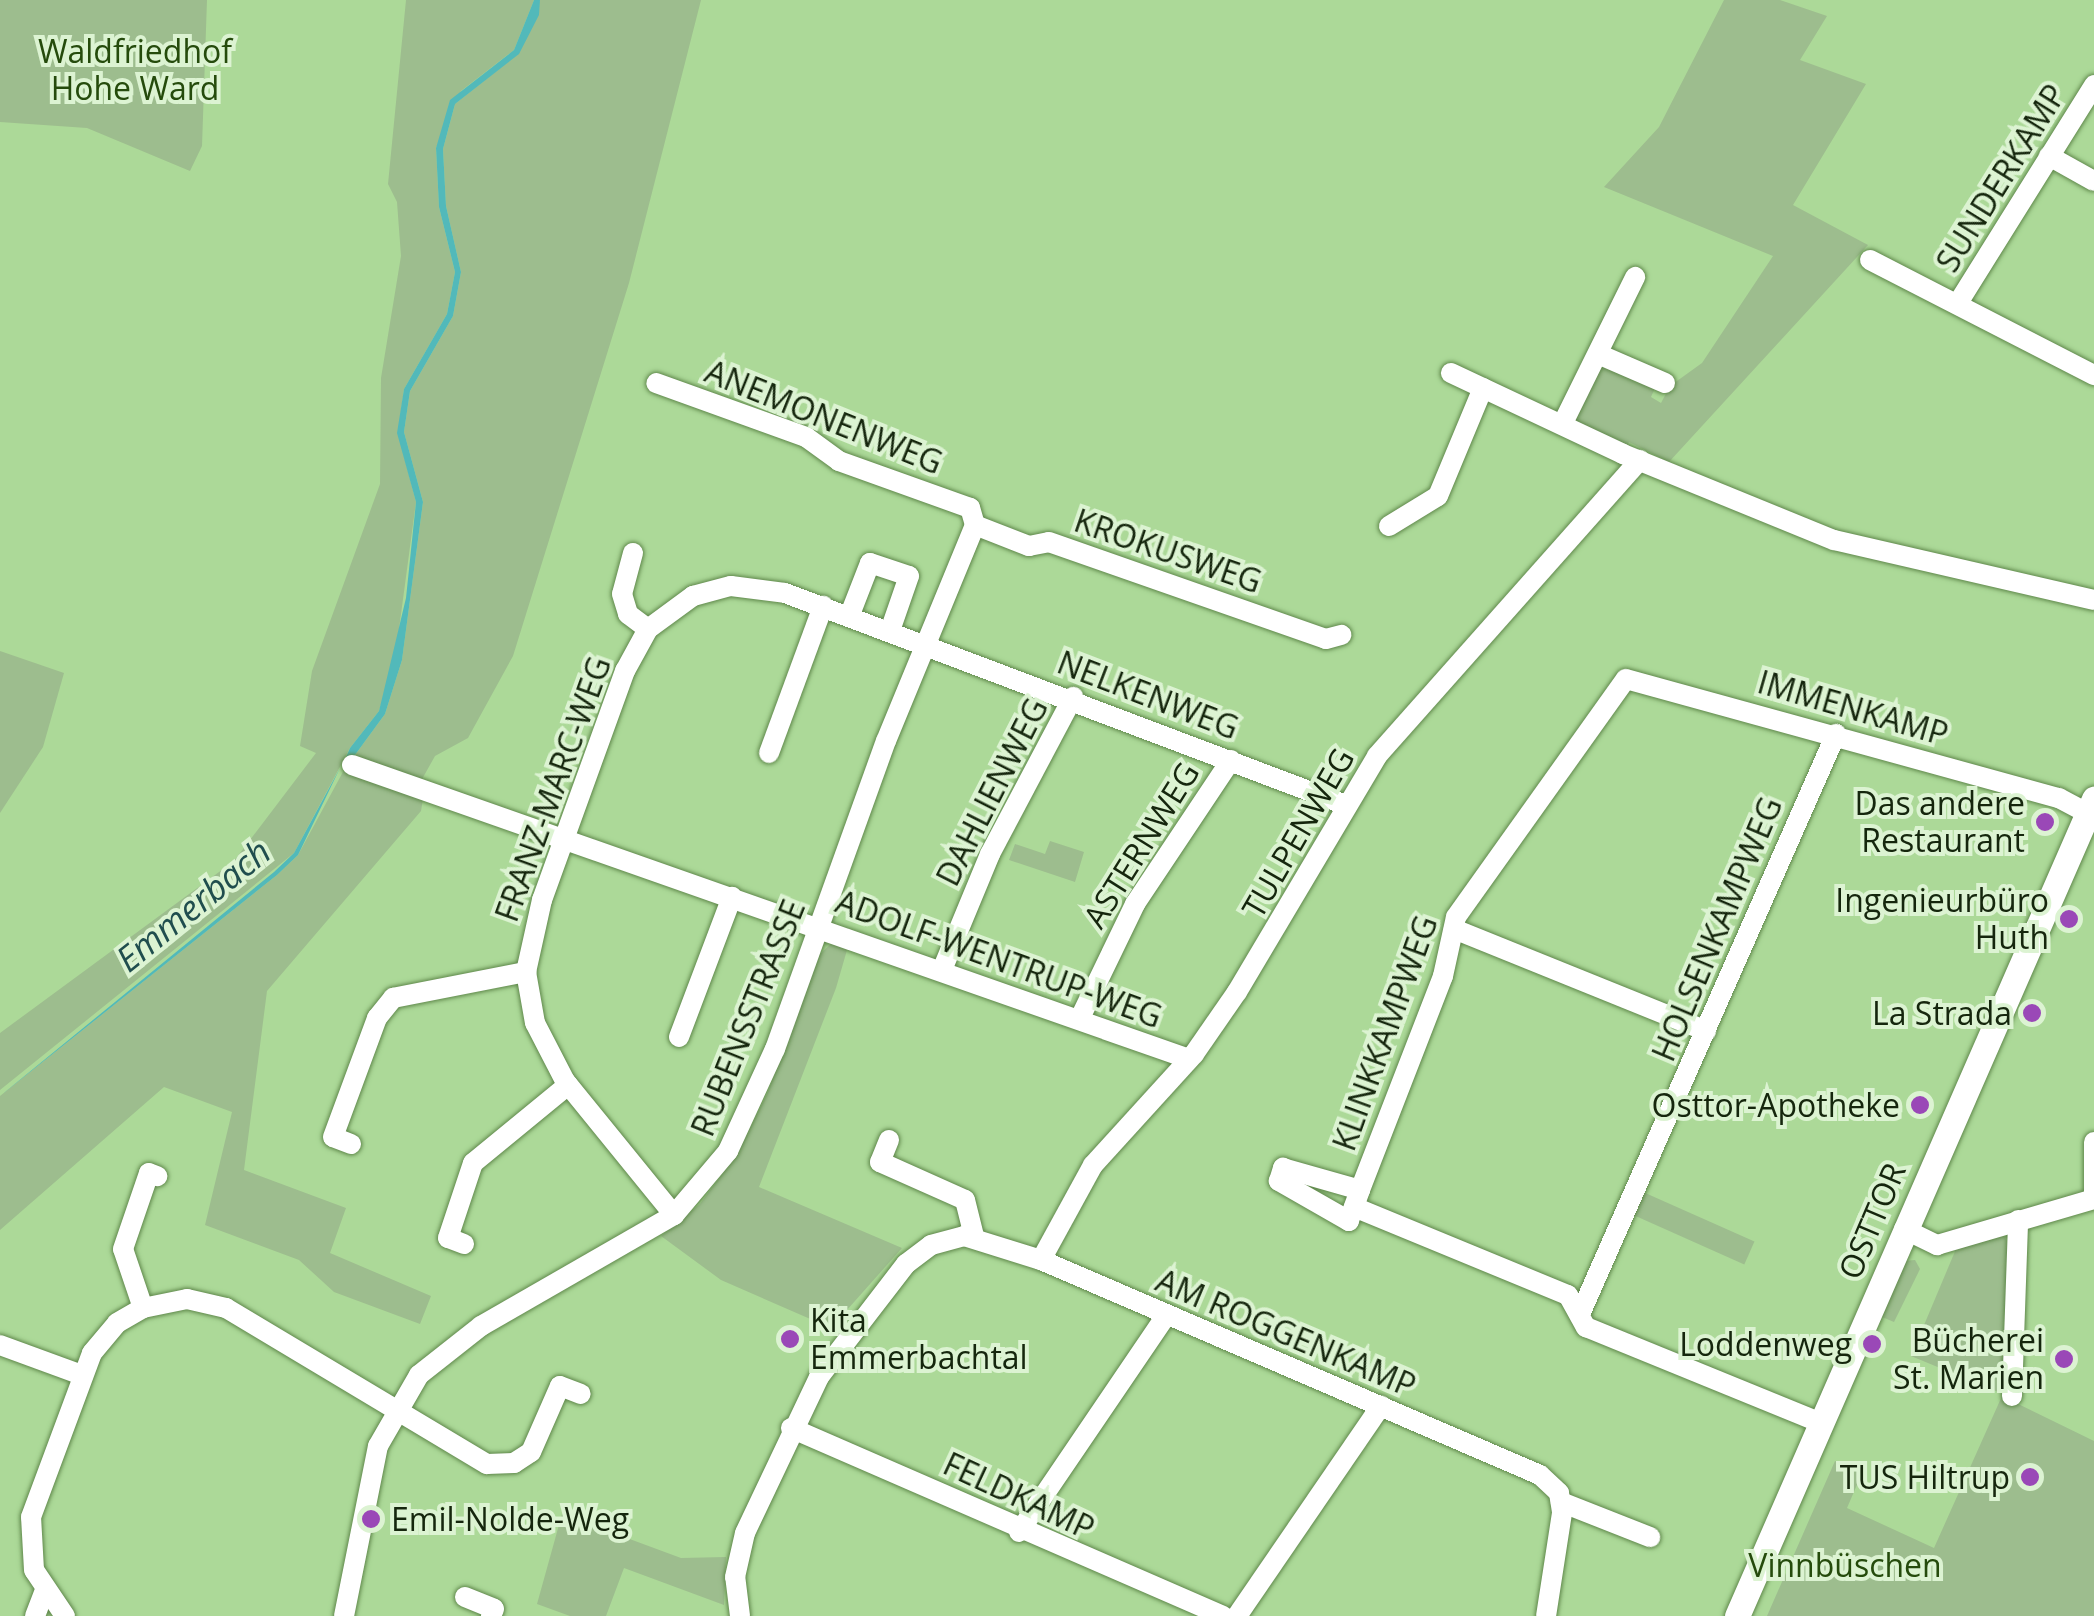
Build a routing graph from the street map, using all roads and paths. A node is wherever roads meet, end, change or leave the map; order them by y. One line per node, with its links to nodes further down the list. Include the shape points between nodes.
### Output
1 (2094, 86): 2 (street, SUNDERKAMP)
2 (2049, 156): 3 (street); 6 (street, SUNDERKAMP)
3 (2094, 182)
4 (1870, 260): 6 (street)
5 (1635, 278): 7 (street)
6 (1958, 303): 9 (street)
7 (1598, 354): 11 (street); 13 (street)
8 (1451, 374): 12 (street)
9 (2094, 375)
10 (656, 383): 15 (street, ANEMONENWEG, via 806,436 839,461)
11 (1665, 383)
12 (1483, 388): 13 (street); 16 (street, via 1438,496)
13 (1563, 424): 14 (street)
14 (1640, 460): 18 (street, via 1834,540); 31 (street, TULPENWEG, via 1394,734)
15 (972, 516): 23 (street, KROKUSWEG, via 1029,546 1049,542 1326,639); 24 (street, RUBENSSTRASSE)
16 (1389, 526)
17 (633, 552): 21 (street, FRANZ-MARC-WEG, via 622,594 628,614)
18 (2094, 600)
19 (823, 606): 20 (street, FRANZ-MARC-WEG); 21 (street, FRANZ-MARC-WEG, via 730,586 693,596); 28 (street)
20 (849, 617): 22 (street, FRANZ-MARC-WEG); 22 (street, via 870,563 909,576)
21 (648, 629): 33 (street, FRANZ-MARC-WEG, via 611,704)
22 (890, 631): 24 (street, FRANZ-MARC-WEG)
23 (1341, 635)
24 (926, 644): 25 (street, NELKENWEG); 35 (street, RUBENSSTRASSE)
25 (1072, 697): 29 (street, NELKENWEG); 37 (street, DAHLIENWEG, via 990,854)
26 (1609, 702): 27 (street, IMMENKAMP, via 1626,679 1642,679); 36 (street, KLINKKAMPWEG, via 1484,876)
27 (1836, 734): 32 (street, IMMENKAMP); 40 (street, HOLSENKAMPWEG)
28 (769, 753)
29 (1231, 760): 31 (street, NELKENWEG); 39 (street, ASTERNWEG, via 1135,904)
30 (352, 764): 33 (street, ADOLF-WENTRUP-WEG)
31 (1346, 805): 42 (street, TULPENWEG, via 1297,897)
32 (2092, 810): 51 (main road, OSTTOR)
33 (563, 839): 34 (street, ADOLF-WENTRUP-WEG); 38 (street, FRANZ-MARC-WEG)
34 (732, 896): 35 (street, ADOLF-WENTRUP-WEG); 41 (street)
35 (820, 928): 37 (street, ADOLF-WENTRUP-WEG); 49 (street, RUBENSSTRASSE, via 740,1130 714,1173)
36 (1454, 929): 40 (street); 56 (street, KLINKKAMPWEG, via 1443,976 1357,1199 1568,1295)
37 (942, 970): 39 (street, ADOLF-WENTRUP-WEG)
38 (526, 972): 43 (street, FRANZ-MARC-WEG, via 536,1023); 46 (street, FRANZ-MARC-WEG, via 393,998 377,1018 332,1137)
39 (1080, 1018): 42 (street, ADOLF-WENTRUP-WEG)
40 (1706, 1031): 56 (street, HOLSENKAMPWEG)
41 (679, 1037)
42 (1189, 1059): 54 (street, TULPENWEG, via 1093,1166)
43 (568, 1085): 49 (street, FRANZ-MARC-WEG); 53 (street, via 473,1163 448,1238)
44 (889, 1140): 52 (street, via 880,1162 964,1200)
45 (2094, 1142): 48 (street)
46 (351, 1144)
47 (157, 1176): 55 (street, via 149,1172 124,1249)
48 (2094, 1199): 50 (street)
49 (674, 1215): 63 (street, RUBENSSTRASSE, via 438,1355)
50 (2018, 1220): 51 (street, via 1937,1245); 61 (street)
51 (1904, 1230): 64 (main road, OSTTOR)
52 (974, 1236): 54 (street, AM ROGGENKAMP); 65 (street, via 931,1245 892,1277 836,1348)
53 (464, 1244)
54 (1040, 1260): 57 (street, AM ROGGENKAMP)
55 (143, 1308): 59 (street, via 105,1334); 63 (street, via 187,1298 226,1308)
56 (1582, 1312): 64 (street, via 1586,1327)
57 (1167, 1314): 62 (street, AM ROGGENKAMP); 67 (street)
58 (0, 1345): 59 (street)
59 (82, 1375): 69 (street, via 31,1517 31,1559)
60 (581, 1394): 63 (street, via 560,1386 531,1452 502,1466)
61 (2012, 1396)
62 (1380, 1406): 66 (street, AM ROGGENKAMP, via 1528,1469 1551,1483); 77 (street)
63 (394, 1410): 73 (street, RUBENSSTRASSE, via 368,1480)
64 (1821, 1423): 79 (main road, OSTTOR)
65 (791, 1428): 67 (street, FELDKAMP); 75 (street, via 745,1534 735,1577)
66 (1561, 1502): 68 (street, AM ROGGENKAMP); 78 (street)
67 (1020, 1530): 76 (street, FELDKAMP)
68 (1650, 1537)
69 (44, 1592): 71 (street); 72 (street)
70 (465, 1598): 74 (street, via 494,1609)
71 (35, 1616)
72 (64, 1616)
73 (344, 1616)
74 (492, 1616)
75 (740, 1616)
76 (1223, 1616)
77 (1237, 1616)
78 (1546, 1616)
79 (1738, 1616)

